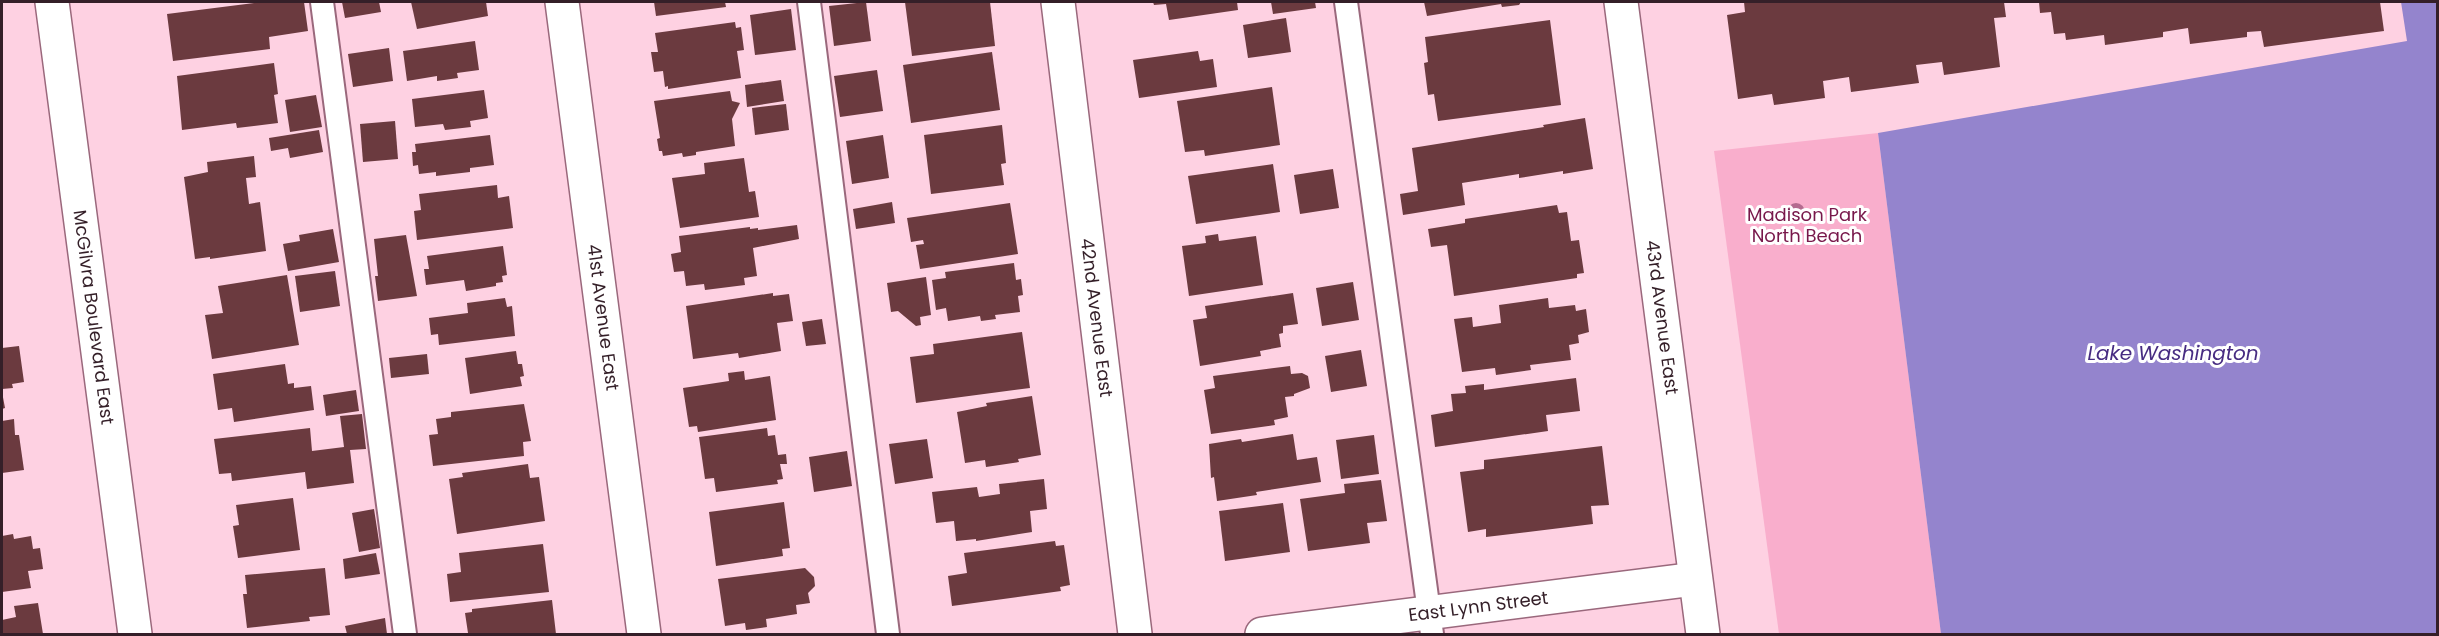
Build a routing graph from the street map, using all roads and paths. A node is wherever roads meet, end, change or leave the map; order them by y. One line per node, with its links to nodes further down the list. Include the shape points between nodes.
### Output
1 (52, 2): 10 (street, McGilvra Boulevard East)
2 (322, 2): 11 (lane)
3 (562, 2): 12 (street, 41st Avenue East)
4 (809, 2): 13 (lane)
5 (1058, 2): 14 (street, 42nd Avenue East)
6 (1346, 2): 9 (lane)
7 (1621, 2): 8 (street, 43rd Avenue East)
8 (1695, 579): 9 (street, East Lynn Street); 16 (street, 43rd Avenue East)
9 (1430, 624): 15 (street, East Lynn Street)
10 (135, 634)
11 (405, 634)
12 (644, 634)
13 (888, 634)
14 (1136, 634)
15 (1262, 634)
16 (1703, 634)

